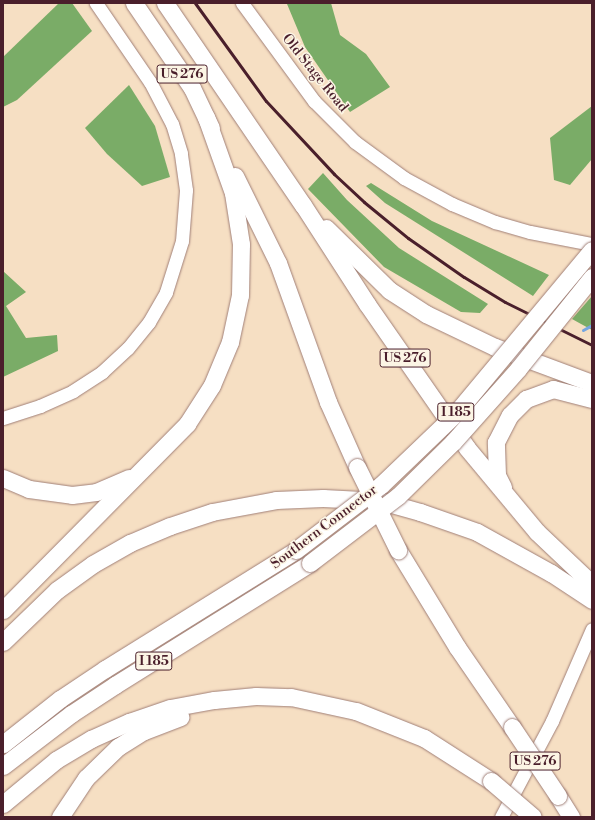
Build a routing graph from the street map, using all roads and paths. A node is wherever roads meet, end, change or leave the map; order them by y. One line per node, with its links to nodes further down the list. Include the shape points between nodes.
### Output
1 (96, 3): 12 (street, via 150,82 172,124 181,154 186,190 185,223 179,253 166,292 149,322 115,361 73,391 40,406)
2 (134, 3): 5 (highway, US 276, via 192,88)
3 (164, 3): 6 (highway, US 276)
4 (242, 3): 7 (street, Old Stage Road, via 314,101 355,142 404,178 458,207 495,222 543,235)
5 (206, 117): 13 (highway, via 233,193 241,244 240,295 230,342 212,385 187,424); 28 (highway, US 276, bridge, via 278,263 328,402 398,550 457,647)
6 (303, 205): 10 (highway, via 389,290 407,302 495,347); 15 (highway, US 276, via 371,310 467,448)
7 (592, 244)
8 (592, 250): 22 (highway, Southern Connector / I 185, bridge, via 456,413 381,485 296,550 60,699)
9 (592, 277): 23 (highway, Southern Connector / I 185, bridge, via 518,369 453,442 398,496 310,563 71,714)
10 (592, 383)
11 (592, 399): 15 (highway, via 553,389 526,399 510,415 496,442 496,456 497,475)
12 (3, 418)
13 (154, 460): 14 (highway, via 123,482 86,494 47,493); 18 (highway)
14 (3, 478)
15 (513, 507): 16 (highway, US 276, via 551,547)
16 (592, 584)
17 (592, 600): 20 (highway, via 551,573 477,532 420,512 381,501 323,498 276,500 212,512 130,543 93,564 57,590)
18 (3, 610)
19 (592, 629): 26 (street, via 552,721)
20 (3, 642)
21 (397, 728): 24 (highway, via 356,711 291,697 214,700 170,708 90,739 56,760); 25 (highway, via 320,711 267,706 225,708 188,715 150,728 118,747 86,778); 27 (highway, bridge, via 424,738 491,781)
22 (3, 744)
23 (3, 766)
24 (3, 804)
25 (60, 817)
26 (501, 817)
27 (533, 817)
28 (571, 817)

